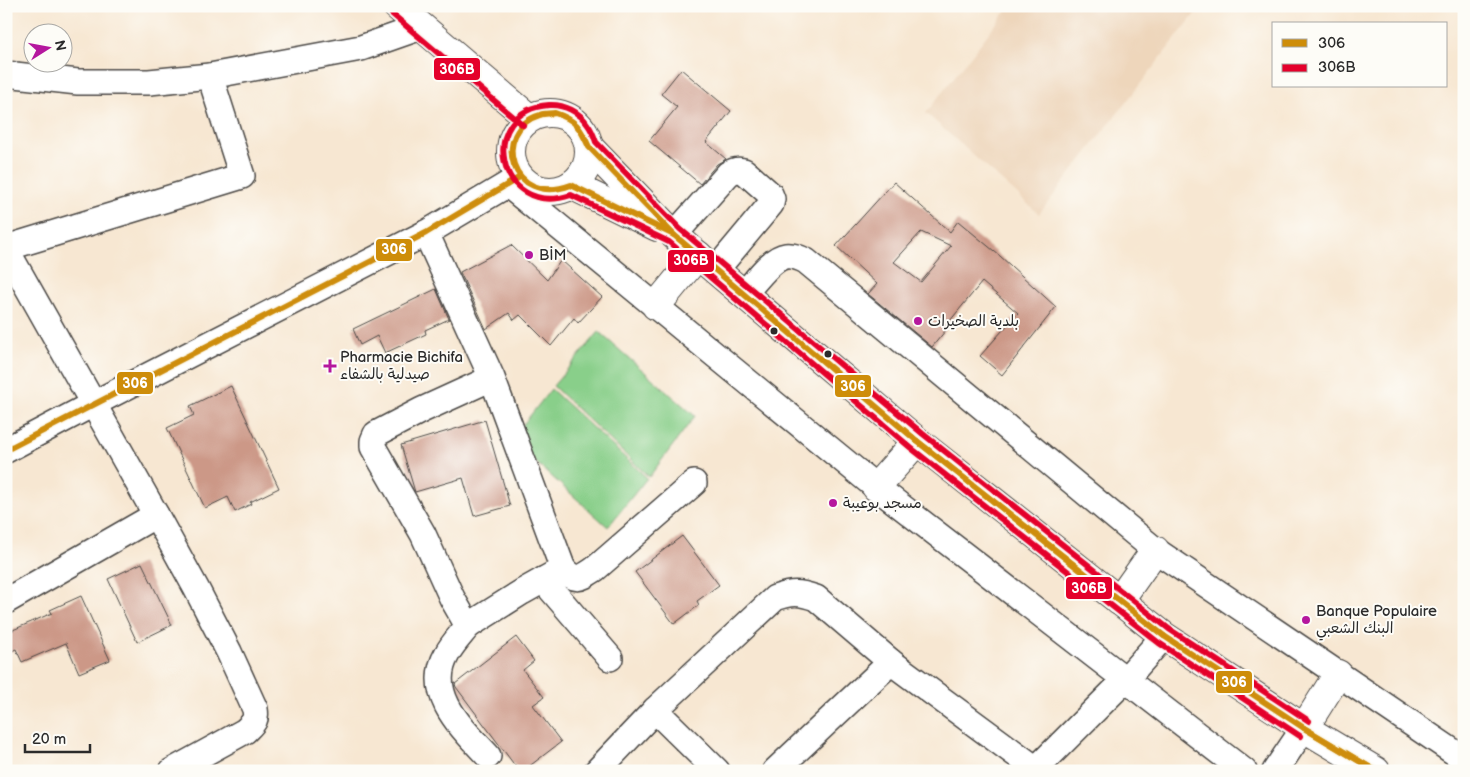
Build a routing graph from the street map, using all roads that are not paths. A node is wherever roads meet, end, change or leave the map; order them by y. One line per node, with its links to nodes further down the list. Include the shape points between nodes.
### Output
1 (397, 6): 2 (main road)
2 (421, 27): 4 (street, via 361,48); 5 (main road)
3 (6, 74): 4 (street, via 78,82 149,82)
4 (210, 76): 11 (street, via 242,176)
5 (529, 118): 6 (main road, via 540,114 562,114 580,126); 7 (main road, via 518,130 512,146)
6 (589, 147): 8 (main road, via 585,168); 10 (main road)
7 (514, 181): 8 (main road, via 550,191); 9 (street); 14 (street)
8 (571, 185): 10 (main road)
9 (426, 233): 15 (street); 16 (street)
10 (674, 235): 12 (main road); 12 (street, via 728,174 744,171 770,194 771,204)
11 (6, 249): 16 (street)
12 (707, 263): 13 (main road); 14 (main road)
13 (744, 294): 17 (main road); 22 (street, via 773,262 786,256 806,261)
14 (656, 306): 20 (street)
15 (492, 378): 23 (street); 26 (street, via 376,434 373,441 373,447 423,534)
16 (93, 404): 18 (street); 21 (street)
17 (917, 441): 20 (main road); 25 (main road)
18 (6, 450)
19 (694, 483): 23 (street, via 582,578)
20 (876, 487): 31 (street)
21 (156, 515): 24 (street); 37 (street, via 229,652 256,716 245,732)
22 (1155, 550): 25 (main road); 30 (street)
23 (553, 574): 26 (street); 28 (street)
24 (6, 601)
25 (1119, 601): 27 (main road)
26 (468, 626): 34 (street, via 447,654 441,690 457,722)
27 (1164, 636): 31 (street); 33 (main road)
28 (610, 658)
29 (891, 662): 32 (street, via 816,598 789,593 775,598); 36 (street); 40 (street)
30 (1338, 674): 33 (main road); 35 (street)
31 (1125, 680): 36 (street); 41 (street)
32 (655, 710): 38 (street); 39 (street)
33 (1304, 728): 42 (street); 43 (main road)
34 (488, 756)
35 (1464, 759)
36 (1035, 770)
37 (172, 771)
38 (597, 771)
39 (717, 771)
40 (775, 771)
41 (1244, 771)
42 (1275, 771)
43 (1376, 771)

